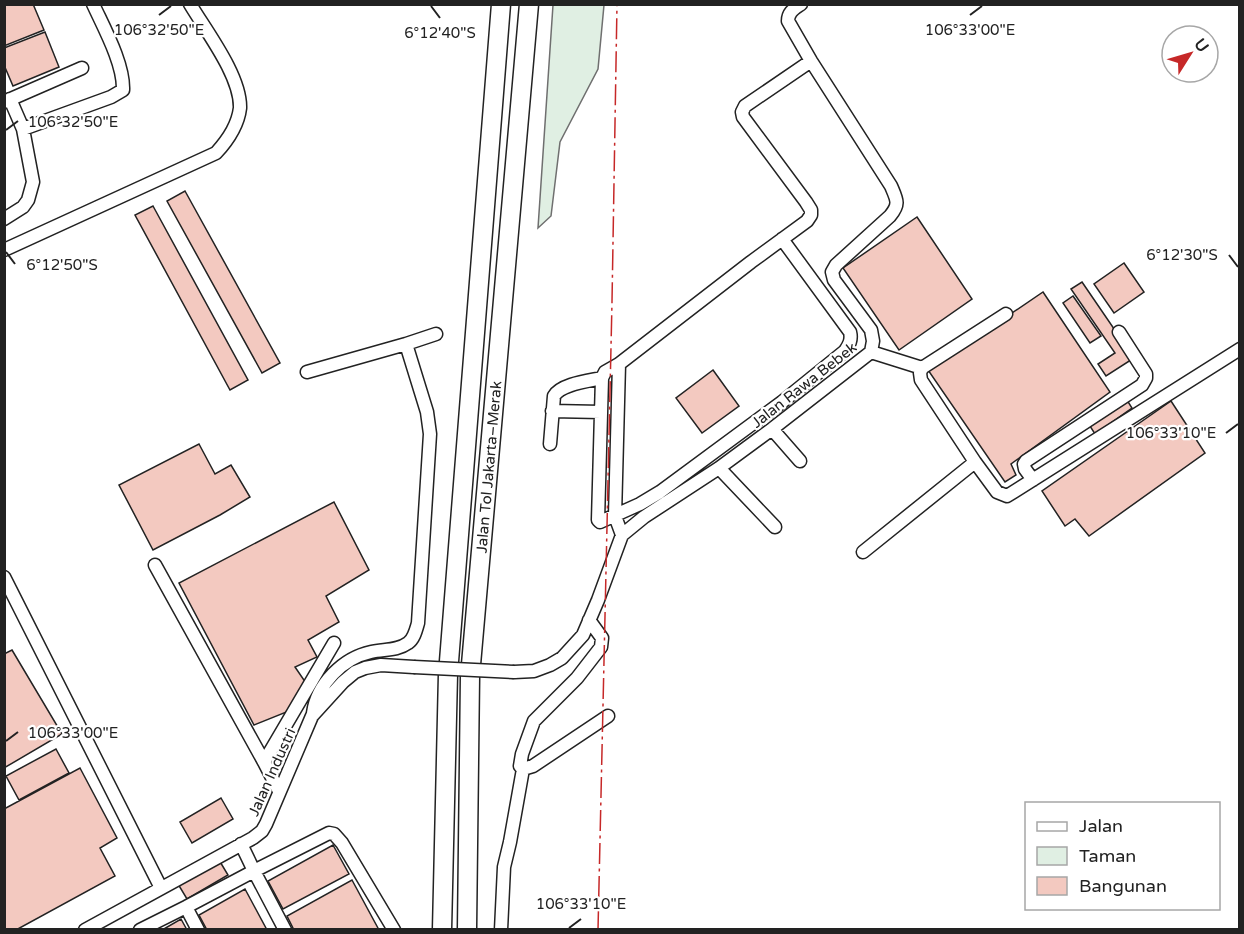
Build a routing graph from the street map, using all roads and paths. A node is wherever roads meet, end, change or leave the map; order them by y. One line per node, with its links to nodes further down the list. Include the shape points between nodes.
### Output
1 (93, 4): 9 (street, via 120,68 123,90)
2 (190, 4): 12 (street, via 226,63 239,95 240,110 227,141 216,153)
3 (501, 4): 53 (highway, Jalan Tol Jakarta–Merak, via 448,674)
4 (530, 4): 54 (highway, Jalan Tol Jakarta–Merak, via 470,676)
5 (801, 4): 6 (street, Jalan Rawa Bebek, via 790,12 788,21)
6 (811, 61): 11 (street, via 745,106 742,112 812,213); 18 (street, Jalan Rawa Bebek, via 897,198 897,208 890,216 832,272 871,330)
7 (82, 68): 8 (street)
8 (7, 100): 9 (street)
9 (23, 129): 10 (street, via 33,182 31,192 23,207)
10 (4, 219)
11 (782, 239): 19 (street); 31 (street, via 850,332 849,345 693,469)
12 (4, 250)
13 (1006, 314): 20 (street)
14 (1119, 332): 30 (street, via 1146,374 1145,381 1026,461 1025,469)
15 (436, 334): 16 (street)
16 (406, 344): 21 (street); 40 (street, via 430,434 416,632 401,647 359,655 346,663 322,688)
17 (1239, 349): 30 (street)
18 (871, 352): 20 (street); 25 (street, Jalan Rawa Bebek)
19 (619, 364): 22 (street); 31 (street)
20 (922, 368): 28 (street, via 921,380)
21 (307, 372)
22 (602, 378): 23 (street, via 557,391); 24 (street)
23 (552, 411): 24 (street); 26 (street)
24 (601, 412): 31 (street, via 598,520)
25 (772, 429): 27 (street); 29 (street, Jalan Rawa Bebek)
26 (550, 444)
27 (800, 461)
28 (975, 462): 30 (street, via 1003,495 1011,495); 34 (street)
29 (719, 468): 32 (street); 33 (street, Jalan Rawa Bebek)
30 (1033, 480)
31 (615, 516): 33 (street)
32 (775, 527)
33 (622, 535): 37 (street)
34 (863, 552)
35 (155, 566): 41 (street)
36 (4, 577): 46 (street)
37 (589, 620): 40 (street, Jalan Industri, bridge, via 583,635 562,658 534,671 381,665 364,668 343,682); 42 (street, via 602,638 601,647 577,678 534,721 522,754)
38 (334, 643): 41 (street)
39 (608, 716): 42 (street)
40 (312, 717): 43 (street, Jalan Industri)
41 (264, 762): 43 (street)
42 (523, 769): 55 (street, via 504,867)
43 (279, 791): 44 (street, Jalan Industri, via 262,831)
44 (241, 844): 45 (street); 46 (street, Jalan Industri)
45 (254, 870): 47 (street); 51 (street); 52 (street, via 328,833 334,834)
46 (161, 888): 48 (street, Jalan Industri)
47 (186, 907): 49 (street); 50 (street)
48 (85, 930)
49 (140, 930)
50 (198, 930)
51 (285, 930)
52 (394, 930)
53 (442, 930)
54 (467, 930)
55 (501, 930)

